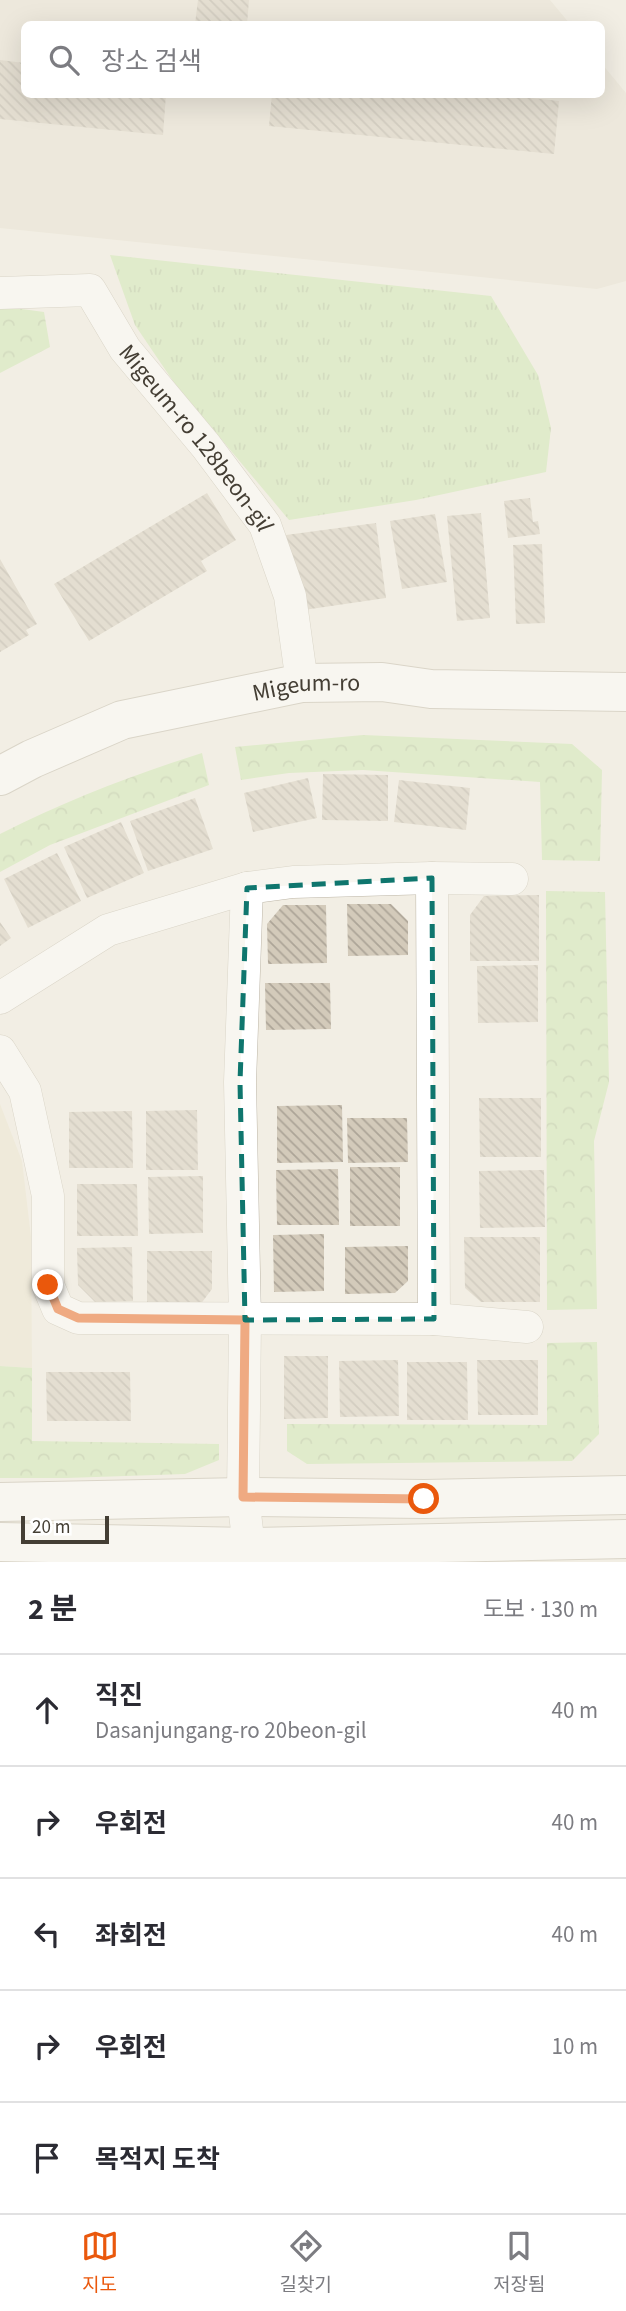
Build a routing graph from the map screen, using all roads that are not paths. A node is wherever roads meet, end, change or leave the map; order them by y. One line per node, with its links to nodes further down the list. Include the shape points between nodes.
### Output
1 (0, 293): 2 (street, Migeum-ro 128beon-gil, via 90,290 125,349 265,525 290,596)
2 (302, 683): 3 (street, Migeum-ro); 4 (street, Migeum-ro, via 122,720)
3 (626, 692)
4 (0, 776)
5 (432, 878): 6 (street); 7 (street, via 293,882); 10 (street)
6 (512, 879)
7 (247, 888): 8 (street, via 108,930); 11 (street, via 240,1082)
8 (0, 998)
9 (0, 1051): 11 (street, via 25,1091 48,1196 48,1285 58,1309 78,1318)
10 (434, 1319): 11 (street); 12 (street)
11 (245, 1320): 14 (street)
12 (527, 1326)
13 (626, 1494): 14 (street)
14 (243, 1497): 15 (street); 18 (street)
15 (0, 1502)
16 (626, 1539): 18 (street)
17 (0, 1542): 18 (street)
18 (249, 1547)

